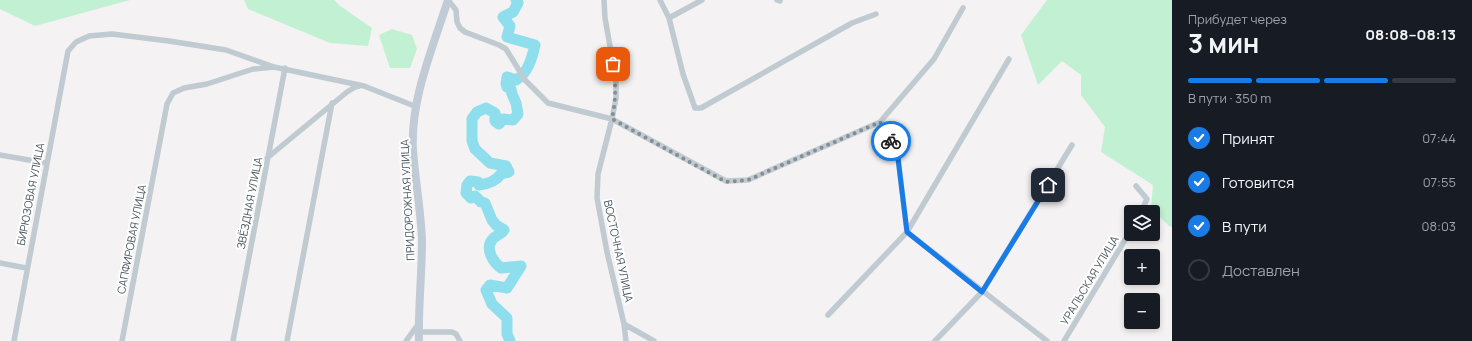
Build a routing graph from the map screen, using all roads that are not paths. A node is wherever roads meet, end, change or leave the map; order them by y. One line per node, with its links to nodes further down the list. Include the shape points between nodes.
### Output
1 (448, 0): 13 (street, ПРИДОРОЖНАЯ УЛИЦА, via 424,74); 14 (street, via 456,10 460,28 506,50 525,80 548,103)
2 (604, 0): 14 (street, ВОСТОЧНАЯ УЛИЦА, via 616,80)
3 (660, 0): 7 (street)
4 (702, 0): 7 (street)
5 (963, 8): 15 (street, via 934,59)
6 (876, 14): 7 (street, via 852,23 701,108 695,108 683,74)
7 (669, 18)
8 (1009, 59): 22 (street)
9 (274, 67): 10 (street); 19 (street, БИРЮЗОВАЯ УЛИЦА, via 226,50 112,34 89,36 76,42 68,51); 32 (street, САПФИРОВАЯ УЛИЦА, via 253,69 173,93 167,104)
10 (285, 68): 11 (street); 18 (street, ЗВЁЗДНАЯ УЛИЦА)
11 (364, 86): 12 (street, via 355,86); 13 (street)
12 (332, 103): 18 (street); 34 (street)
13 (417, 107): 28 (street, ПРИДОРОЖНАЯ УЛИЦА, via 413,149 421,226)
14 (612, 119): 15 (street, via 726,182 748,180); 29 (street, ВОСТОЧНАЯ УЛИЦА, via 598,174 597,198)
15 (880, 122): 22 (street, via 897,150)
16 (1072, 145): 26 (street)
17 (0, 155): 19 (street)
18 (267, 158): 33 (street, ЗВЁЗДНАЯ УЛИЦА)
19 (46, 163): 25 (street, БИРЮЗОВАЯ УЛИЦА)
20 (1136, 186): 21 (street, via 1147,198)
21 (1144, 205)
22 (907, 232): 26 (street); 27 (street)
23 (1124, 241): 42 (street, УРАЛЬСКАЯ УЛИЦА)
24 (0, 263): 25 (street)
25 (26, 268): 31 (street, БИРЮЗОВАЯ УЛИЦА)
26 (982, 292): 40 (street); 41 (street)
27 (828, 314)
28 (419, 323): 30 (street, ПРИДОРОЖНАЯ УЛИЦА); 35 (street)
29 (624, 324): 38 (street, ВОСТОЧНАЯ УЛИЦА); 39 (street)
30 (419, 332): 36 (street, ПРИДОРОЖНАЯ УЛИЦА); 37 (street, via 452,332)
31 (14, 341)
32 (122, 341)
33 (233, 341)
34 (287, 341)
35 (406, 341)
36 (419, 341)
37 (460, 341)
38 (626, 341)
39 (654, 341)
40 (935, 341)
41 (1047, 341)
42 (1064, 341)

